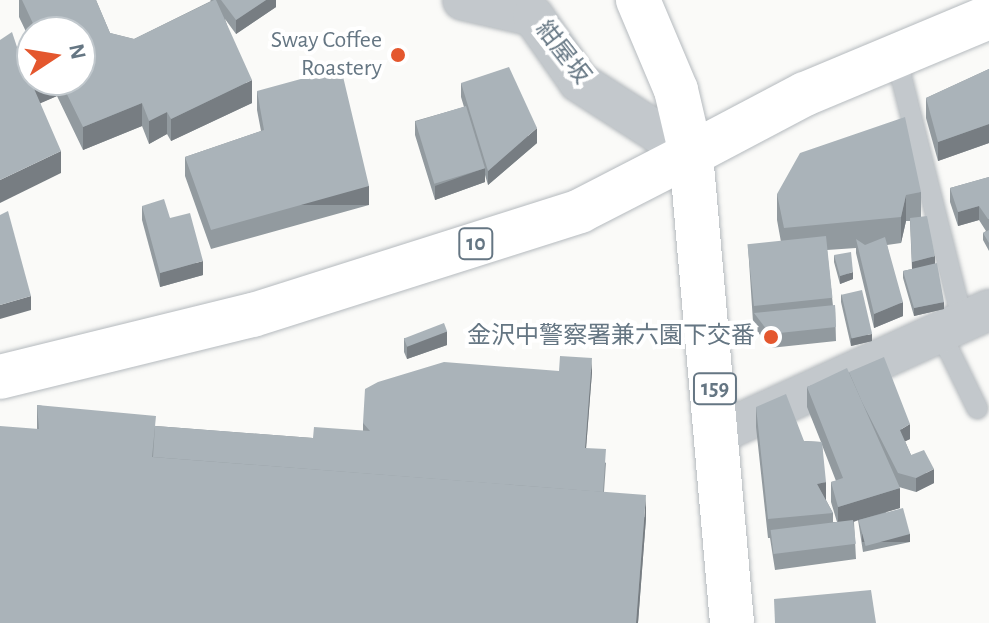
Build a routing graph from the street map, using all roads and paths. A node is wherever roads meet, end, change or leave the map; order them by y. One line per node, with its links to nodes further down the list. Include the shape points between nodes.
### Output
1 (463, 0): 5 (street, 紺屋坂, via 533,16 579,82)
2 (638, 0): 5 (main road, via 676,90)
3 (989, 17): 4 (main road)
4 (896, 56): 5 (main road); 6 (lane)
5 (691, 154): 7 (main road, 10, via 580,211 253,315); 9 (main road, 159)
6 (964, 321): 8 (lane); 9 (street)
7 (0, 377)
8 (977, 408)
9 (719, 433): 10 (main road, 159)
10 (732, 623)

